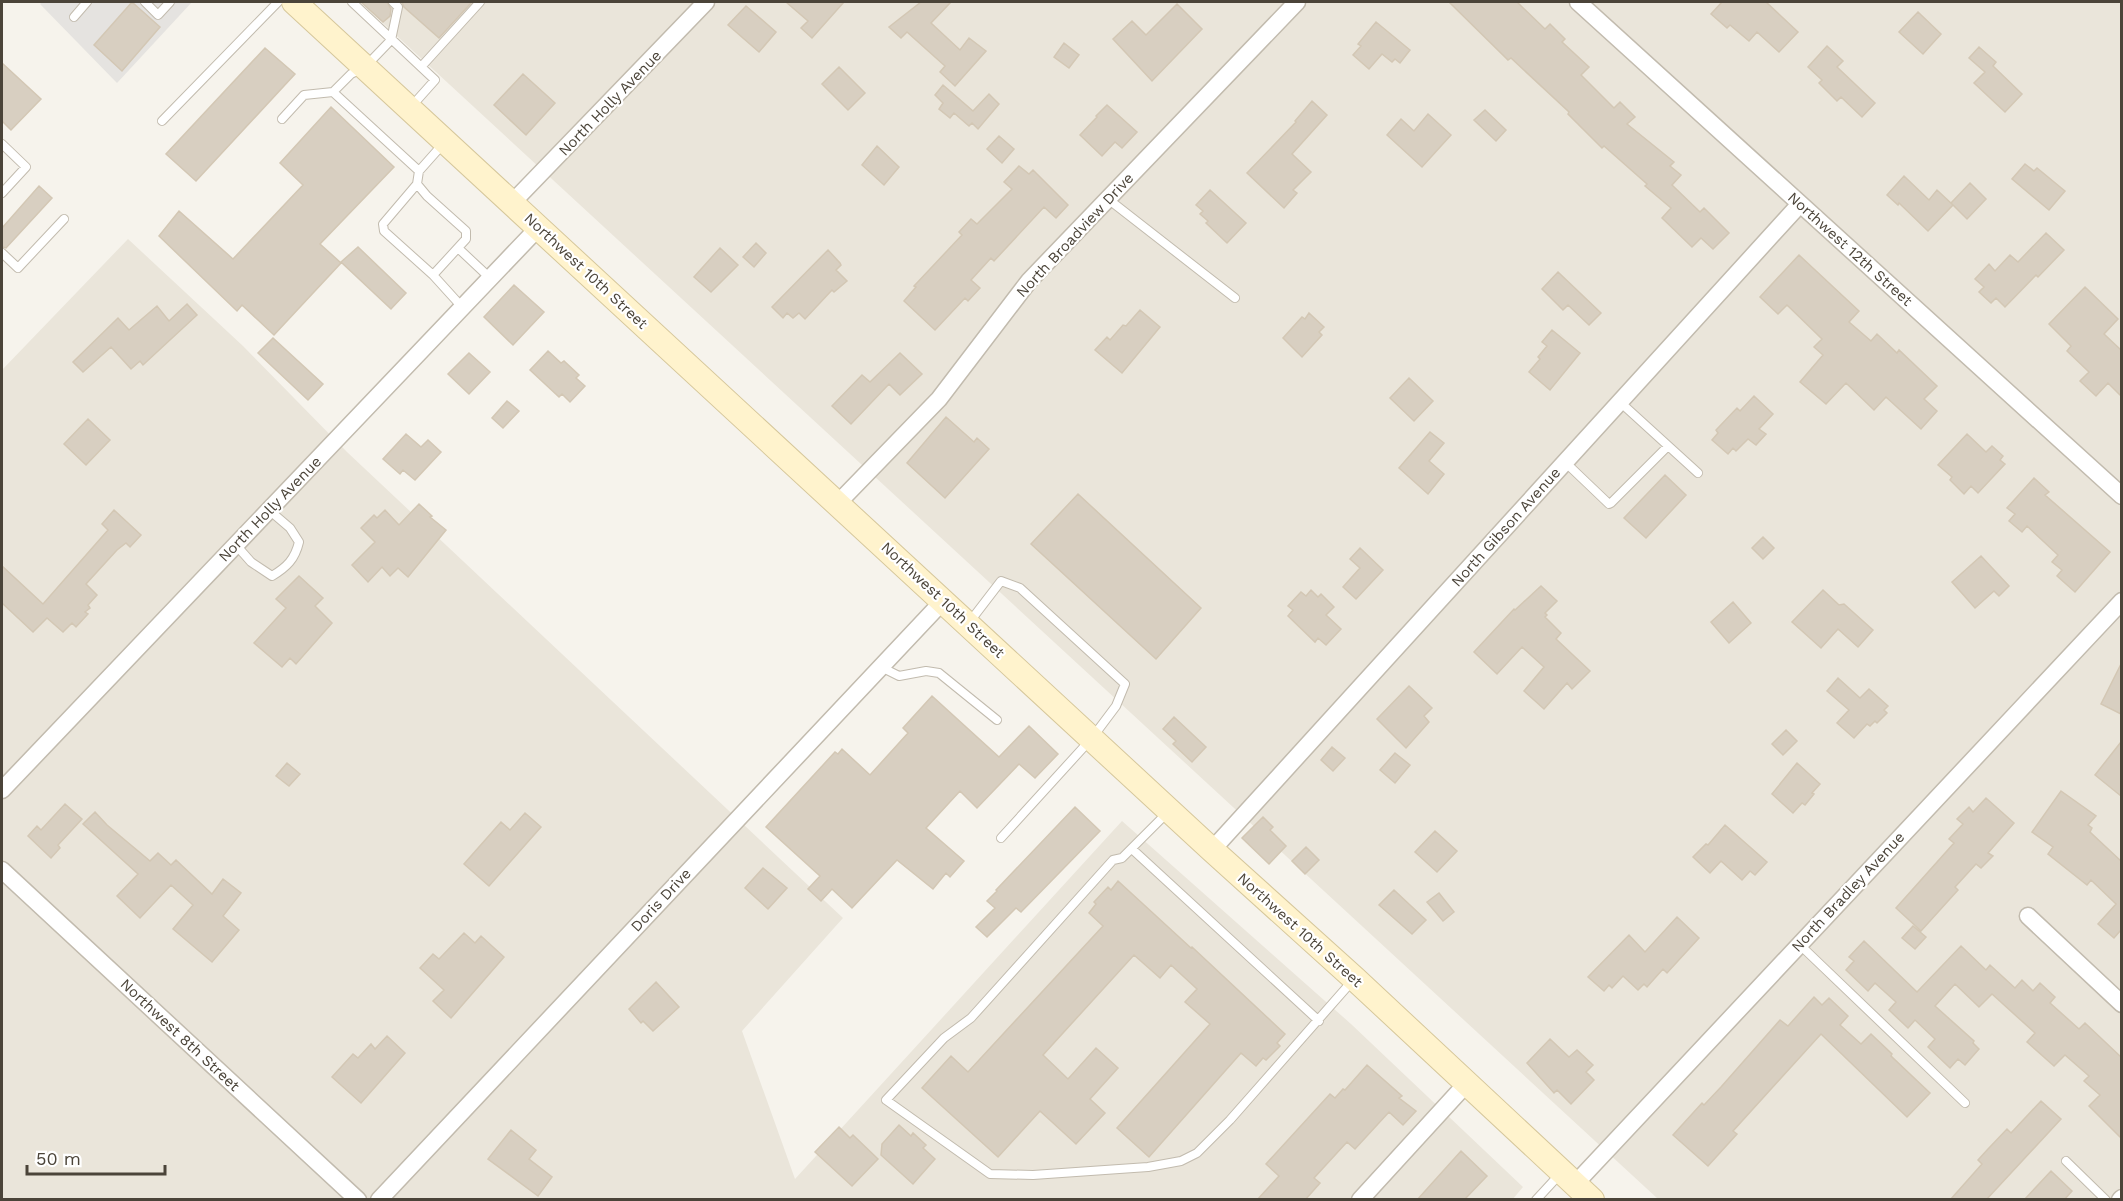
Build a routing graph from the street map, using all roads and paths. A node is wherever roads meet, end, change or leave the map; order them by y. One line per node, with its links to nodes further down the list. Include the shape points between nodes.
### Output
1 (87, 2): 12 (lane)
2 (145, 2): 3 (lane, via 158,15)
3 (170, 2)
4 (278, 2): 19 (lane)
5 (352, 2): 13 (lane)
6 (393, 2): 13 (lane, via 398,7)
7 (480, 2): 15 (lane)
8 (706, 2): 26 (street, North Holly Avenue)
9 (1298, 2): 25 (street, North Broadview Drive)
10 (1578, 2): 27 (street, Northwest 12th Street)
11 (304, 7): 14 (main road, Northwest 10th Street)
12 (74, 16)
13 (392, 40): 14 (lane); 15 (lane)
14 (365, 67): 16 (lane, via 351,74); 17 (main road, Northwest 10th Street)
15 (421, 67): 17 (lane, via 435,80)
16 (333, 92): 18 (lane, via 304,95); 22 (lane)
17 (410, 109): 20 (main road, Northwest 10th Street)
18 (282, 119)
19 (162, 121)
20 (445, 141): 22 (lane); 26 (main road, Northwest 10th Street)
21 (2, 144): 24 (lane, via 26,167)
22 (419, 171): 23 (lane)
23 (417, 183): 30 (lane, via 466,231); 32 (lane, via 383,224 384,231)
24 (2, 193)
25 (1108, 199): 34 (lane); 41 (street, North Broadview Drive, via 1029,281 939,399)
26 (512, 203): 29 (main road, Northwest 10th Street)
27 (1800, 204): 36 (street, North Gibson Avenue); 40 (street, Northwest 12th Street)
28 (64, 219): 31 (lane, via 18,268)
29 (538, 228): 33 (street, North Holly Avenue); 41 (main road, Northwest 10th Street)
30 (458, 248): 32 (lane); 33 (lane)
31 (2, 253)
32 (433, 275): 35 (lane)
33 (490, 278): 35 (street, North Holly Avenue)
34 (1235, 298)
35 (462, 307): 42 (street, North Holly Avenue)
36 (1620, 402): 37 (lane); 38 (street, North Gibson Avenue)
37 (1668, 446): 38 (lane, via 1609,504); 39 (lane)
38 (1564, 462): 54 (street, North Gibson Avenue)
39 (1698, 473)
40 (2121, 496)
41 (838, 503): 44 (main road, Northwest 10th Street)
42 (268, 510): 43 (street, North Holly Avenue); 43 (lane, via 290,528 299,542 286,567 272,576)
43 (236, 545): 50 (street, North Holly Avenue)
44 (943, 601): 46 (main road, Northwest 10th Street); 47 (street, Doris Drive)
45 (2121, 602): 57 (street, North Bradley Avenue)
46 (968, 624): 49 (main road, Northwest 10th Street); 49 (lane, via 1001,581 1020,588 1125,684 1116,706)
47 (881, 667): 48 (lane, via 899,676 926,670 939,673); 66 (street, Doris Drive)
48 (997, 720)
49 (1092, 738): 51 (main road, Northwest 10th Street); 52 (lane)
50 (2, 790)
51 (1170, 810): 53 (lane); 54 (main road, Northwest 10th Street)
52 (1001, 838)
53 (1132, 849): 60 (lane); 60 (lane, via 1113,861 971,1018 944,1038 886,1100 990,1174 1034,1175 1181,1161 1197,1153)
54 (1212, 850): 58 (main road, Northwest 10th Street)
55 (2, 870): 65 (street, Northwest 8th Street)
56 (2028, 916): 59 (street)
57 (1799, 945): 62 (lane); 64 (street, North Bradley Avenue)
58 (1355, 979): 60 (lane); 61 (main road, Northwest 10th Street)
59 (2121, 1004)
60 (1319, 1021)
61 (1467, 1083): 64 (main road, Northwest 10th Street); 67 (street)
62 (1965, 1103)
63 (2066, 1161): 69 (lane)
64 (1576, 1185): 68 (lane)
65 (358, 1200)
66 (379, 1200)
67 (1360, 1200)
68 (1536, 1200)
69 (2106, 1200)

